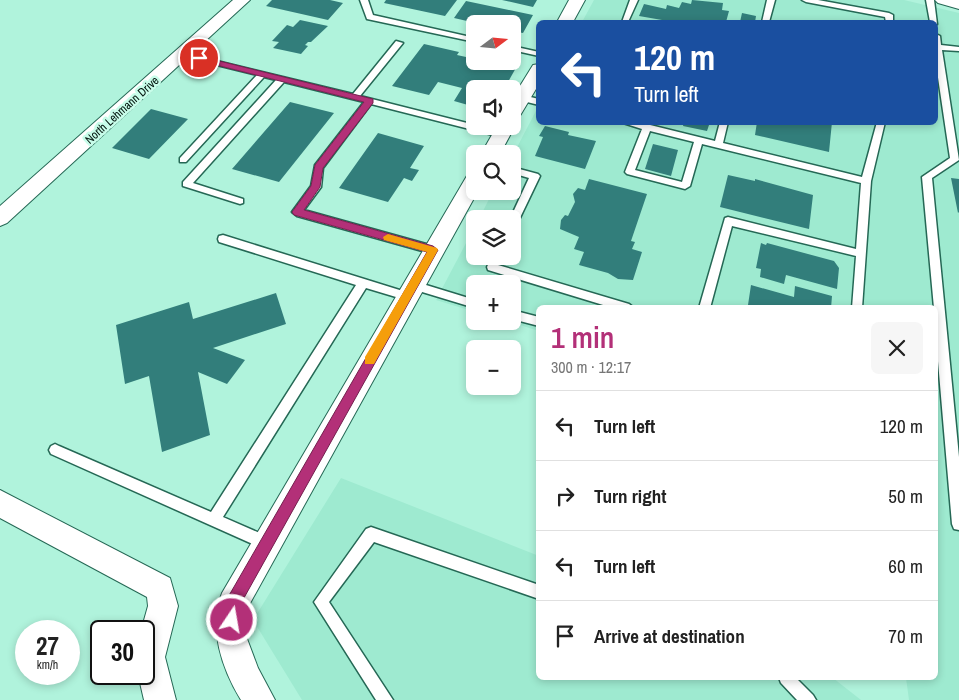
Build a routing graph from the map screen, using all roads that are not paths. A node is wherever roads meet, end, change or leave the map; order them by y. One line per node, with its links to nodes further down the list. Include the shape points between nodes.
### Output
1 (242, 0): 22 (street, North Lehmann Drive)
2 (364, 0): 15 (lane, via 370,17)
3 (577, 0): 10 (street)
4 (634, 0): 11 (lane)
5 (771, 0): 12 (lane)
6 (806, 0): 13 (lane, via 889,15)
7 (930, 0): 14 (lane)
8 (943, 0): 9 (street)
9 (959, 4)
10 (566, 20)
11 (626, 20)
12 (766, 20)
13 (889, 20)
14 (934, 20)
15 (466, 38)
16 (938, 42): 19 (lane)
17 (398, 43): 26 (lane)
18 (938, 48): 40 (lane)
19 (959, 49)
20 (521, 50): 21 (lane)
21 (536, 53)
22 (183, 54): 23 (lane); 46 (street, North Lehmann Drive)
23 (262, 74): 24 (lane); 39 (lane)
24 (282, 79): 26 (lane); 44 (lane, via 186,184)
25 (536, 81): 27 (street)
26 (355, 97): 28 (lane)
27 (531, 100): 29 (street)
28 (370, 101): 30 (lane); 48 (lane, via 318,167 316,187 297,212)
29 (521, 108)
30 (466, 122)
31 (635, 125): 35 (lane)
32 (669, 125): 36 (lane)
33 (723, 125): 38 (lane)
34 (880, 125): 42 (lane)
35 (646, 128): 36 (lane); 37 (lane, via 630,172 685,186)
36 (666, 133): 37 (lane)
37 (699, 140): 38 (lane)
38 (718, 145): 42 (lane)
39 (183, 160)
40 (957, 160): 59 (lane, via 927,177)
41 (521, 172): 45 (lane, via 535,176)
42 (866, 180): 49 (lane)
43 (466, 194): 48 (street)
44 (240, 201)
45 (519, 210)
46 (0, 218)
47 (223, 239): 51 (lane)
48 (433, 250): 52 (street)
49 (861, 254): 55 (lane, via 728,221); 56 (lane)
50 (493, 265): 54 (lane)
51 (363, 283): 52 (lane); 62 (lane)
52 (409, 291): 53 (lane); 64 (street)
53 (466, 302)
54 (619, 305)
55 (705, 305)
56 (856, 305)
57 (521, 317): 58 (lane)
58 (536, 321)
59 (954, 420): 63 (lane)
60 (55, 450): 62 (lane)
61 (0, 503): 67 (street, via 160,588 163,606 149,657)
62 (214, 520): 64 (lane)
63 (959, 524)
64 (266, 543): 68 (street, via 232,604 231,636 245,677)
65 (536, 591): 69 (lane, via 370,534 321,602)
66 (788, 680): 70 (lane)
67 (160, 700)
68 (259, 700)
69 (385, 700)
70 (808, 700)

